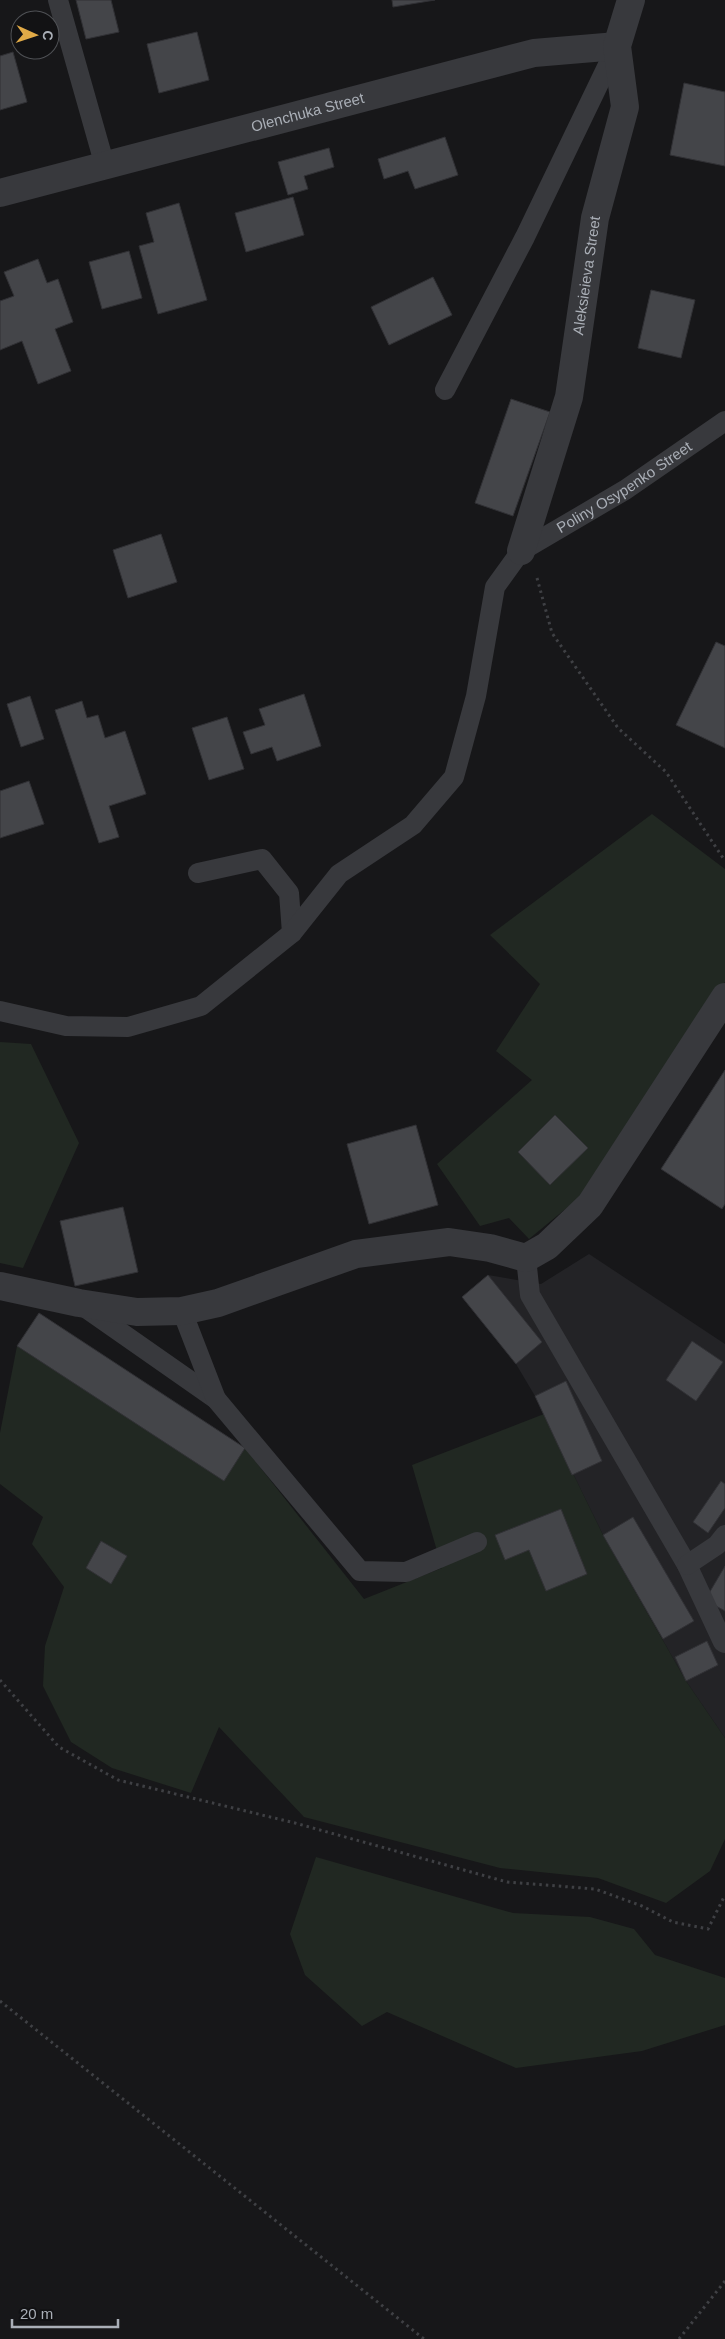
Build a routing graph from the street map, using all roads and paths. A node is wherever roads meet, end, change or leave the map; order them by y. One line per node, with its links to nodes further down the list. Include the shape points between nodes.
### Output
1 (58, 0): 4 (lane)
2 (631, 0): 3 (street, Aleksieieva Street)
3 (617, 46): 4 (street, Olenchuka Street, via 534,53); 6 (lane, via 525,237); 8 (street, Aleksieieva Street, via 624,106 594,218 569,397)
4 (105, 166): 5 (street, Olenchuka Street)
5 (0, 193)
6 (445, 390)
7 (725, 421): 8 (lane, Poliny Osypenko Street, via 624,490)
8 (524, 548): 9 (path, via 552,633 618,728 666,772); 11 (lane, via 495,587 476,696 454,777 413,825 339,874)
9 (725, 861)
10 (198, 873): 11 (lane, via 262,859 289,893)
11 (292, 933): 13 (lane, via 201,1006 128,1027 66,1026)
12 (725, 997): 14 (street, via 590,1206 547,1246)
13 (0, 1011)
14 (526, 1258): 17 (street, via 449,1242 356,1254 218,1303); 21 (lane, via 530,1295)
15 (0, 1286): 16 (street)
16 (79, 1303): 17 (street, via 137,1312); 18 (lane)
17 (182, 1311): 18 (lane)
18 (216, 1399): 20 (lane, via 360,1571 406,1572)
19 (725, 1535): 21 (lane, via 717,1545)
20 (477, 1542)
21 (687, 1565): 22 (lane)
22 (725, 1643)
23 (0, 1680): 24 (path, via 60,1747 118,1780 295,1823 507,1882 595,1889 642,1906 673,1922 708,1930)
24 (725, 1896)
25 (0, 2001): 27 (path)
26 (725, 2281): 28 (path)
27 (424, 2339)
28 (679, 2339)

